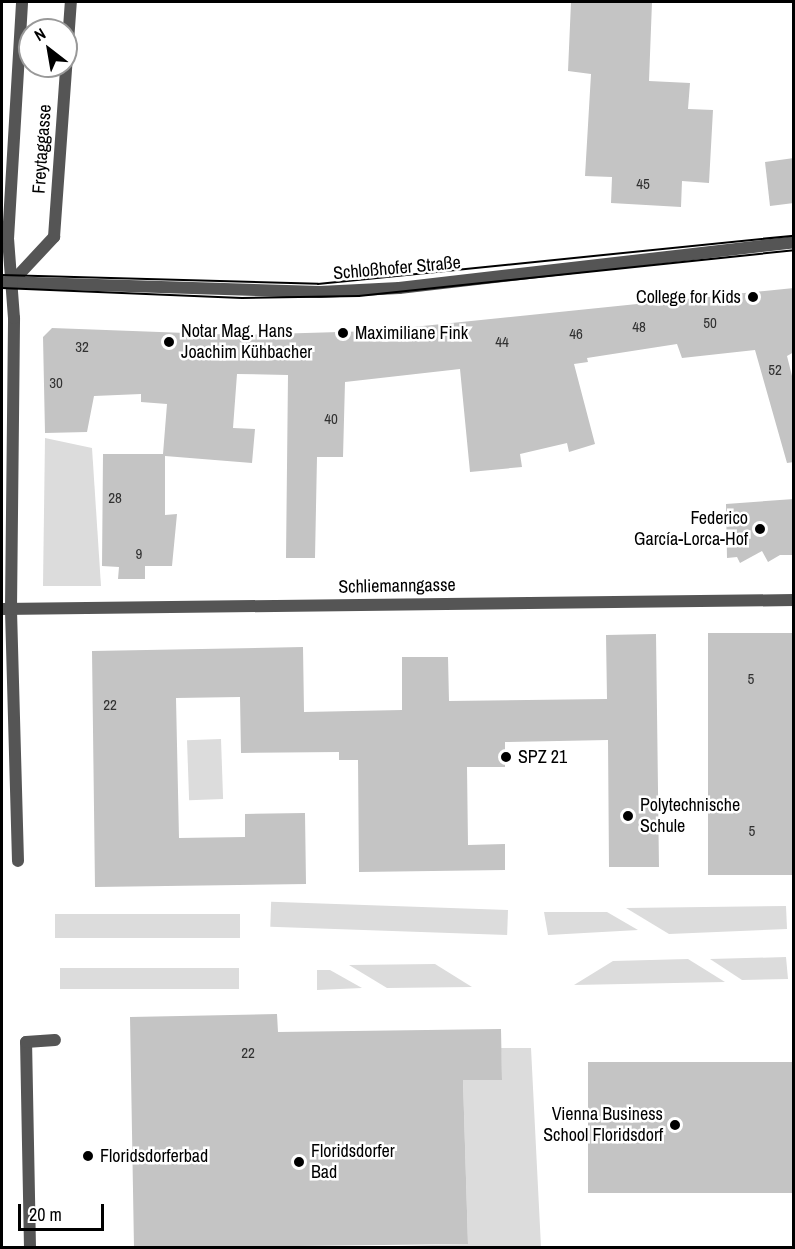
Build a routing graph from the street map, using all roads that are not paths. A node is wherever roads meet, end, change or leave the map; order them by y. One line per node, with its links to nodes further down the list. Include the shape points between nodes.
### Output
1 (22, 2): 4 (street, Freytaggasse)
2 (71, 2): 4 (street, Freytaggasse, via 54,237)
3 (794, 242): 4 (street, Schloßhofer Straße, via 342,291)
4 (7, 282): 6 (street, Freytaggasse, via 15,512)
5 (794, 600): 6 (street, Schliemanngasse)
6 (6, 609): 7 (street, Freytaggasse)
7 (18, 861)
8 (55, 1040): 9 (street, via 26,1042)
9 (30, 1248)

